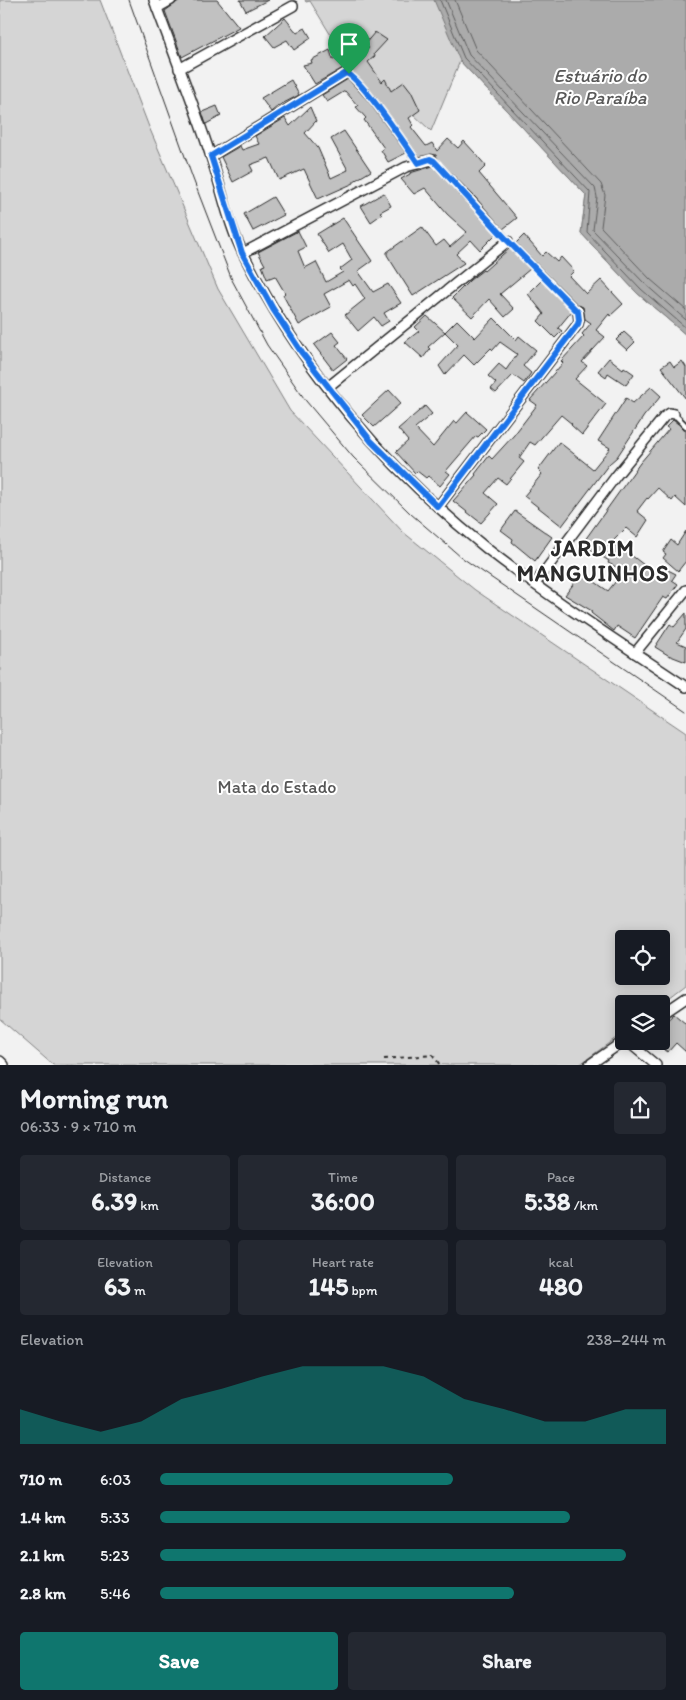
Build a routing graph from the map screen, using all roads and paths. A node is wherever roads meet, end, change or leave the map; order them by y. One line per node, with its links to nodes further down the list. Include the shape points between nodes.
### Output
1 (172, 0): 2 (street)
2 (156, 4): 4 (street)
3 (293, 6): 4 (street)
4 (179, 69): 6 (street)
5 (346, 73): 6 (street); 8 (lane, via 353,76 369,96)
6 (211, 156): 10 (street)
7 (432, 160): 8 (street); 9 (lane)
8 (418, 163): 10 (street)
9 (508, 241): 11 (lane); 12 (street)
10 (242, 253): 12 (street, via 273,309)
11 (578, 312): 15 (street, via 578,324)
12 (328, 387): 15 (street, via 371,441)
13 (674, 414): 14 (lane); 16 (street, via 664,417)
14 (686, 426)
15 (438, 507): 16 (street)
16 (535, 584): 18 (street)
17 (686, 590): 18 (street)
18 (635, 653): 19 (street)
19 (686, 687)
20 (686, 998): 21 (street)
21 (670, 1009)
22 (615, 1048): 28 (street)
23 (637, 1050): 29 (street)
24 (384, 1059): 27 (path, via 433,1056)
25 (0, 1061): 26 (street)
26 (4, 1065)
27 (440, 1065)
28 (589, 1065)
29 (656, 1065)

